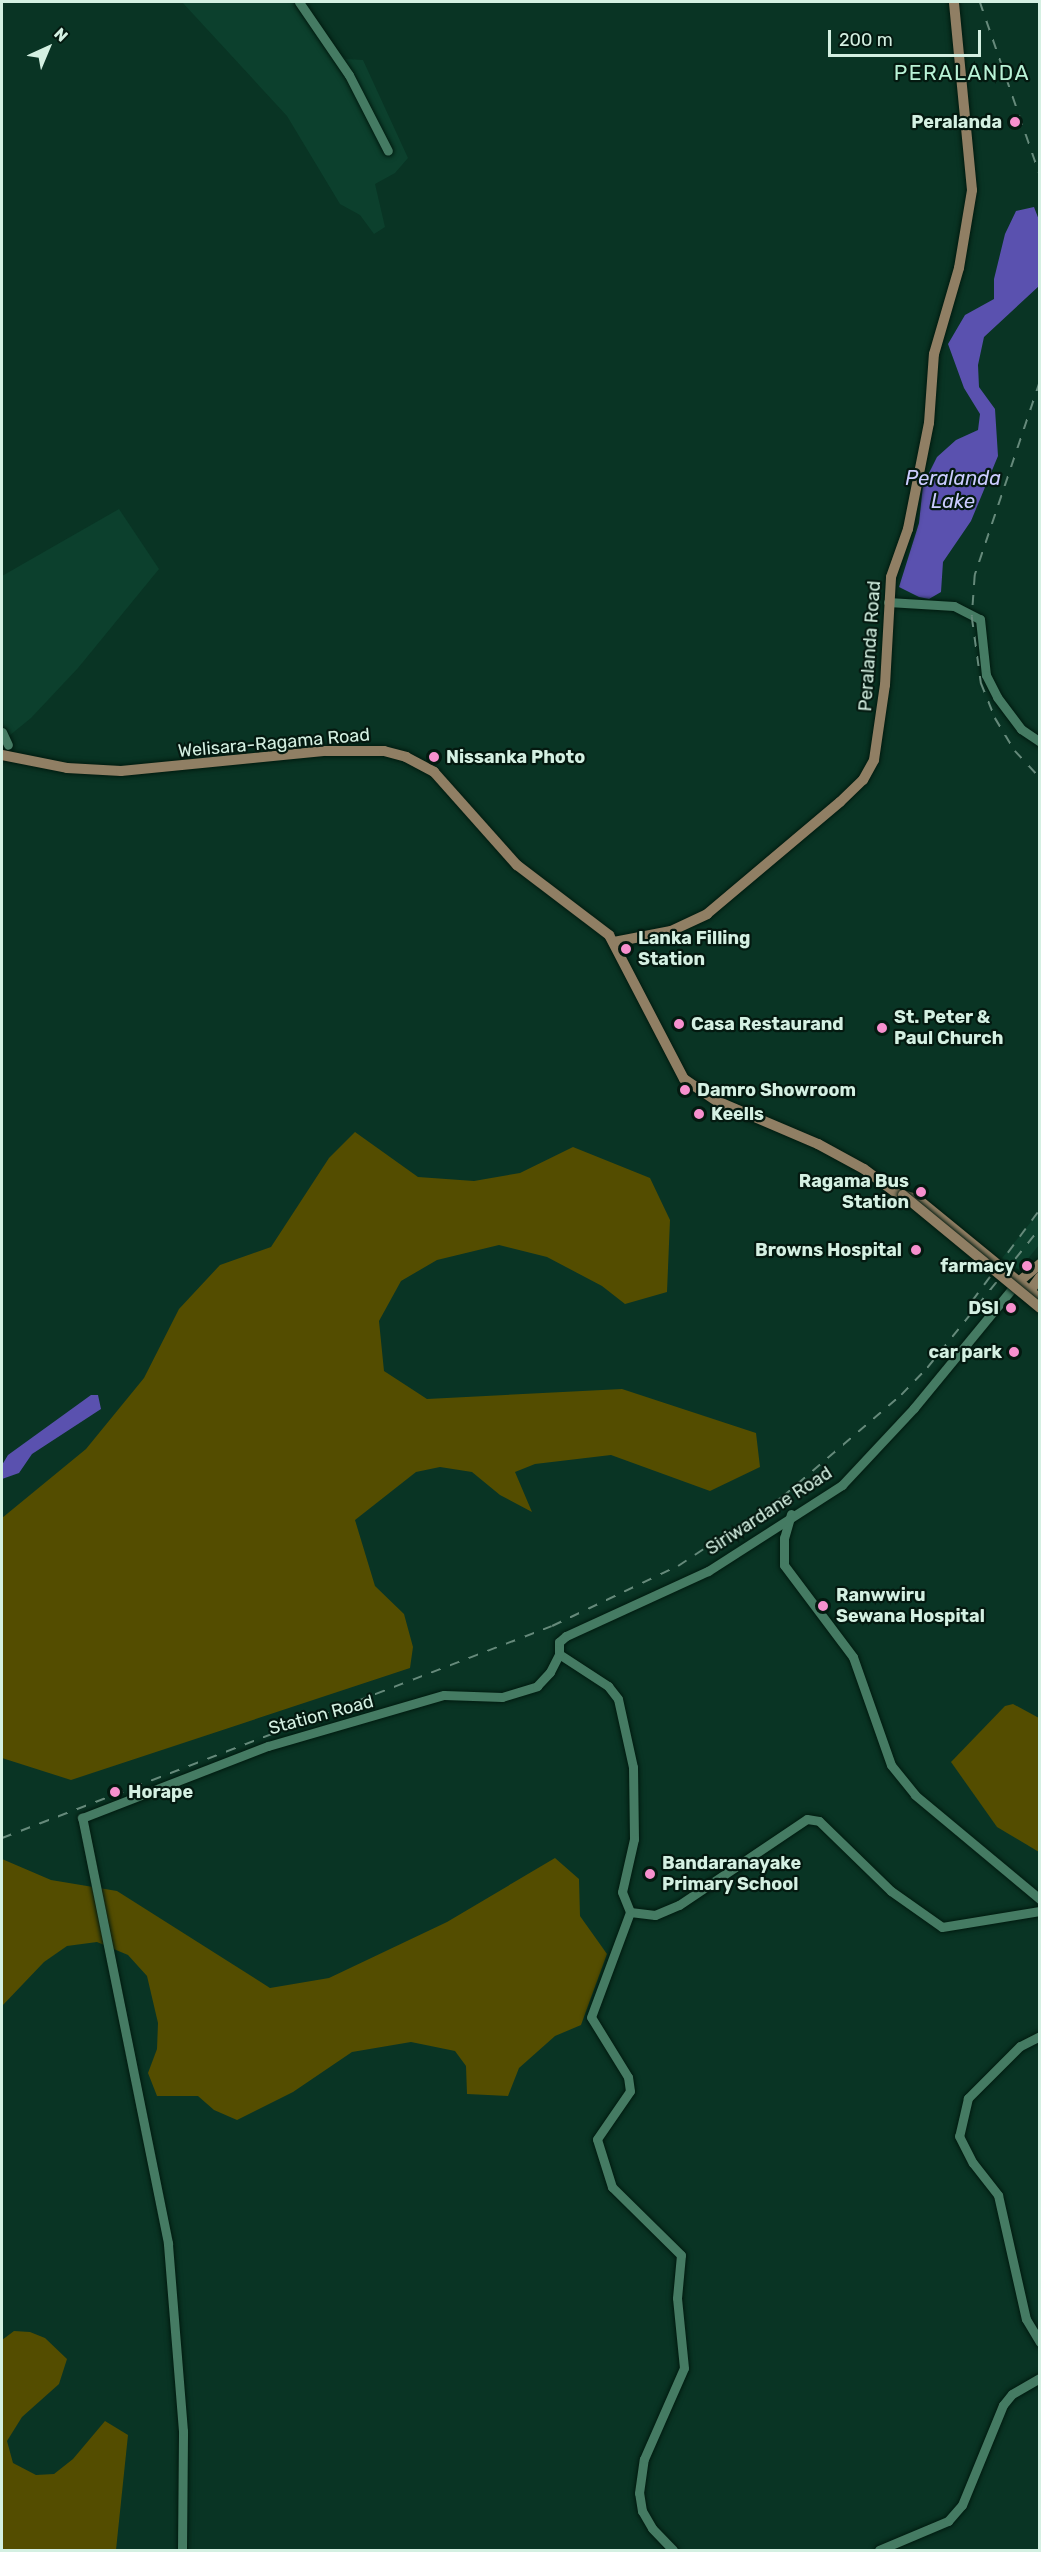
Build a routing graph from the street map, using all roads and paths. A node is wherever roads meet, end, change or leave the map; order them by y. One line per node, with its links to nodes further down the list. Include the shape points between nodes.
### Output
1 (299, 2): 3 (street, via 350,75)
2 (954, 2): 4 (main road, Peralanda Road, via 972,164 971,202 959,268 936,341 929,423 908,529 891,576)
3 (388, 151)
4 (888, 602): 6 (street, via 954,606 980,619 986,675 1021,729); 8 (main road, Peralanda Road, via 879,743 863,780 706,914 671,931)
5 (2, 732): 7 (street)
6 (1040, 742)
7 (5, 750): 8 (main road, Welisara-Ragama Road, via 67,768 121,771 326,752 384,751 406,757 434,772 517,865)
8 (614, 942): 9 (main road, Welisara-Ragama Road, via 684,1079 717,1101 818,1144)
9 (903, 1195): 12 (main road, via 912,1207); 15 (main road, bridge)
10 (1040, 1264): 12 (main road)
11 (1040, 1277): 13 (main road)
12 (1015, 1286): 13 (main road); 17 (street, Siriwardane Road, via 914,1408 842,1485)
13 (1027, 1296): 14 (main road); 16 (main road)
14 (1040, 1299)
15 (1040, 1308)
16 (1040, 1314)
17 (791, 1514): 18 (street, Siriwardane Road, via 708,1571 566,1636 559,1642); 19 (street, via 784,1538 784,1565 853,1657 891,1765 915,1796)
18 (559, 1654): 21 (street, via 608,1686 618,1699 633,1767 634,1839 622,1877 624,1903); 25 (street, Station Road, via 544,1680 522,1693 502,1697 444,1695 268,1746 82,1818 168,2243 183,2431)
19 (1040, 1899)
20 (1040, 1911): 21 (street, via 942,1927 891,1891 819,1821 807,1820 679,1905 655,1915)
21 (630, 1912): 26 (street, via 591,2017 628,2077 630,2091 597,2139 612,2187 681,2255 677,2298 684,2368 644,2459 639,2493 642,2511 652,2528)
22 (1040, 2036): 23 (street, via 1020,2046 968,2098 959,2136 998,2195 1026,2319)
23 (1040, 2342)
24 (1040, 2378): 27 (street, via 1012,2394 1003,2405 962,2505 948,2521)
25 (182, 2550)
26 (673, 2550)
27 (879, 2550)

